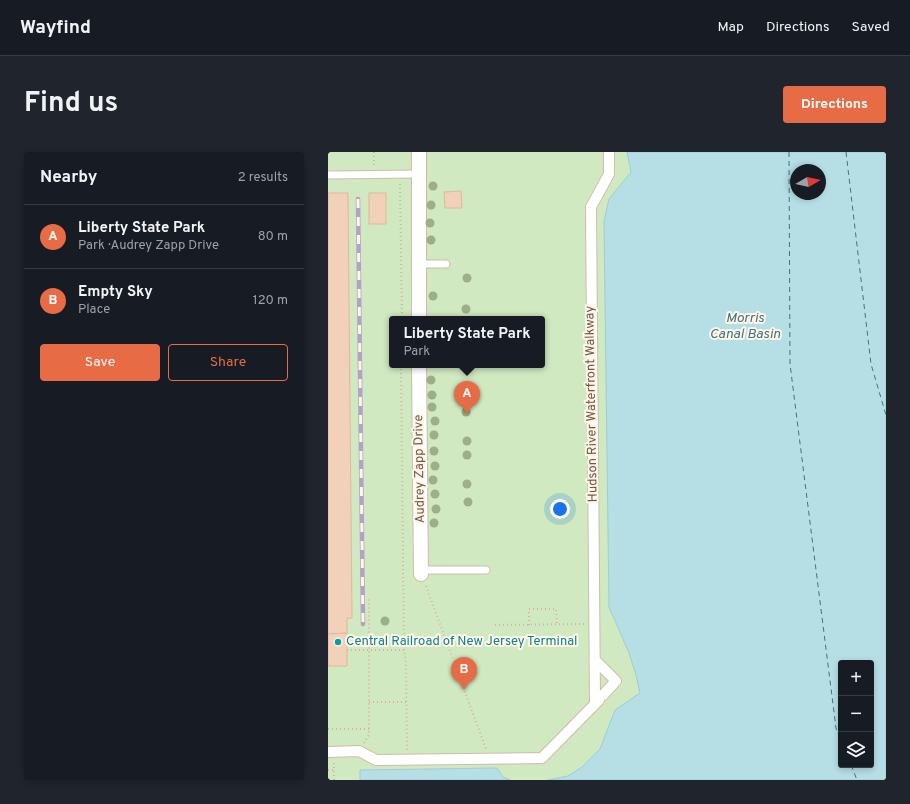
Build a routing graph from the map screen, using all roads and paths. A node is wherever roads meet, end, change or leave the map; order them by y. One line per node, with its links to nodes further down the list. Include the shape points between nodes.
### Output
1 (374, 152): 4 (path)
2 (419, 152): 6 (street)
3 (609, 152): 17 (street, Hudson River Waterfront Walkway, via 609,174 591,207)
4 (374, 174): 5 (lane); 7 (lane)
5 (400, 174): 6 (lane); 10 (path)
6 (418, 174): 8 (street)
7 (328, 175)
8 (418, 264): 9 (lane); 11 (street)
9 (446, 264)
10 (402, 316)
11 (419, 316)
12 (401, 368): 23 (path)
13 (419, 368): 15 (street, Audrey Zapp Drive)
14 (486, 570): 15 (lane)
15 (421, 572): 32 (path)
16 (368, 598): 22 (path)
17 (594, 624): 20 (path); 24 (street, Hudson River Waterfront Walkway)
18 (495, 625): 19 (path)
19 (529, 625): 20 (path); 20 (path, via 529,609 556,609)
20 (556, 625)
21 (347, 650): 22 (path)
22 (368, 650): 23 (path); 26 (path)
23 (404, 650): 27 (path)
24 (595, 660): 25 (street, Hudson River Waterfront Walkway); 25 (street, via 616,681)
25 (599, 699): 32 (street, via 542,758)
26 (369, 702): 27 (path); 29 (path)
27 (406, 702): 33 (path)
28 (328, 729): 29 (path)
29 (369, 729): 30 (path, via 369,735)
30 (360, 751): 31 (street); 33 (street, via 376,760)
31 (328, 752)
32 (489, 758): 33 (street)
33 (407, 759)
34 (328, 770): 35 (path, via 334,770)
35 (334, 780)

